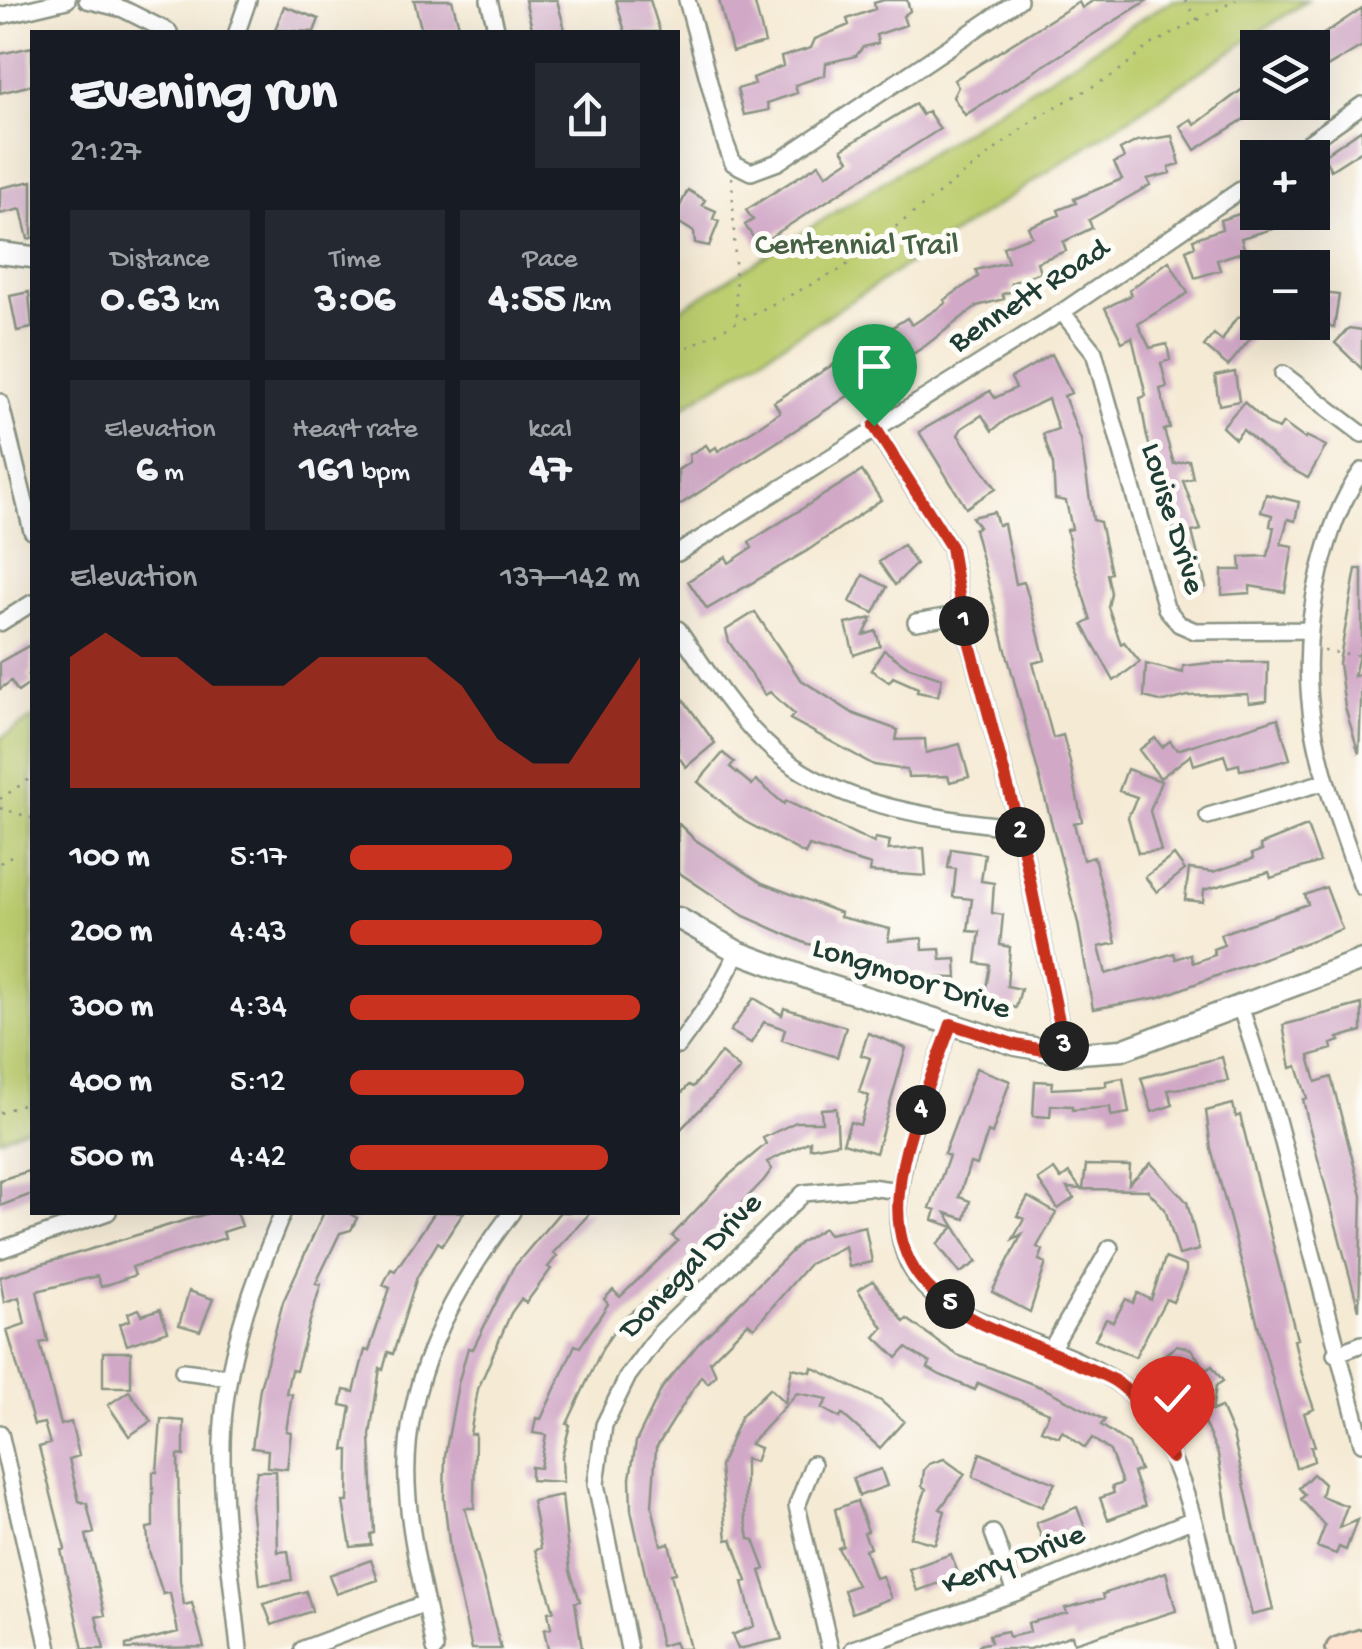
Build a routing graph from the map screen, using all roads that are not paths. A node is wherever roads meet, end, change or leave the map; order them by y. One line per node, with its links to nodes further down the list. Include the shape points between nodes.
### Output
1 (67, 0): 7 (street)
2 (87, 0): 8 (street)
3 (248, 0): 9 (street)
4 (489, 0): 10 (street)
5 (687, 0): 6 (street, via 733,163 751,172 778,162)
6 (1019, 0)
7 (0, 16)
8 (165, 30)
9 (237, 30)
10 (496, 30)
11 (1362, 106): 12 (street)
12 (1312, 140)
13 (1240, 190): 16 (street, Bennett Road)
14 (0, 254): 15 (street)
15 (30, 256)
16 (1062, 312): 19 (street, Bennett Road); 28 (street, Louise Drive, via 1094,352 1166,608 1178,624 1195,631)
17 (1284, 374): 20 (street)
18 (0, 402): 22 (street)
19 (874, 426): 23 (street, Bennett Road); 25 (street, via 951,547)
20 (1362, 434)
21 (1362, 472): 28 (street, via 1330,532)
22 (30, 523)
23 (680, 553)
24 (30, 604): 27 (street)
25 (962, 614): 26 (street); 32 (street)
26 (916, 622)
27 (0, 623)
28 (1308, 630): 30 (street, via 1305,684)
29 (680, 632): 32 (street, via 734,709 794,767 890,808)
30 (1324, 782): 31 (street); 33 (street)
31 (1208, 816)
32 (1019, 828): 40 (street)
33 (1362, 887)
34 (680, 919): 35 (street, Longmoor Drive)
35 (738, 952): 38 (street, Longmoor Drive); 39 (street)
36 (1362, 960): 37 (street, Longmoor Drive)
37 (1240, 1006): 40 (street, Longmoor Drive, via 1122,1050); 49 (street, via 1276,1116)
38 (951, 1024): 40 (street, Longmoor Drive); 41 (street)
39 (680, 1043)
40 (1066, 1054)
41 (898, 1191): 48 (street, via 899,1242 912,1272 935,1297); 64 (street, Donegal Drive, via 804,1194 660,1334 628,1376 604,1425 596,1484)
42 (99, 1215): 46 (street)
43 (282, 1215): 51 (street, via 256,1277)
44 (510, 1215): 58 (street, via 436,1330 410,1422 408,1498)
45 (1110, 1248): 48 (street)
46 (0, 1250)
47 (1362, 1344): 49 (street)
48 (1050, 1351): 55 (street, via 1118,1383 1151,1418)
49 (1336, 1354): 53 (street)
50 (183, 1371): 51 (street)
51 (229, 1376): 61 (street, via 222,1443)
52 (0, 1434): 60 (street)
53 (1362, 1443)
54 (813, 1464): 65 (street, via 798,1506)
55 (1192, 1520): 57 (street, Kerry Drive); 67 (street)
56 (992, 1533): 57 (street)
57 (1015, 1593): 66 (street, Kerry Drive)
58 (426, 1603): 62 (street); 63 (street)
59 (1362, 1641): 68 (main road)
60 (49, 1649)
61 (239, 1649)
62 (303, 1649)
63 (435, 1649)
64 (629, 1649)
65 (830, 1649)
66 (854, 1649)
67 (1223, 1649)
68 (1338, 1649)

